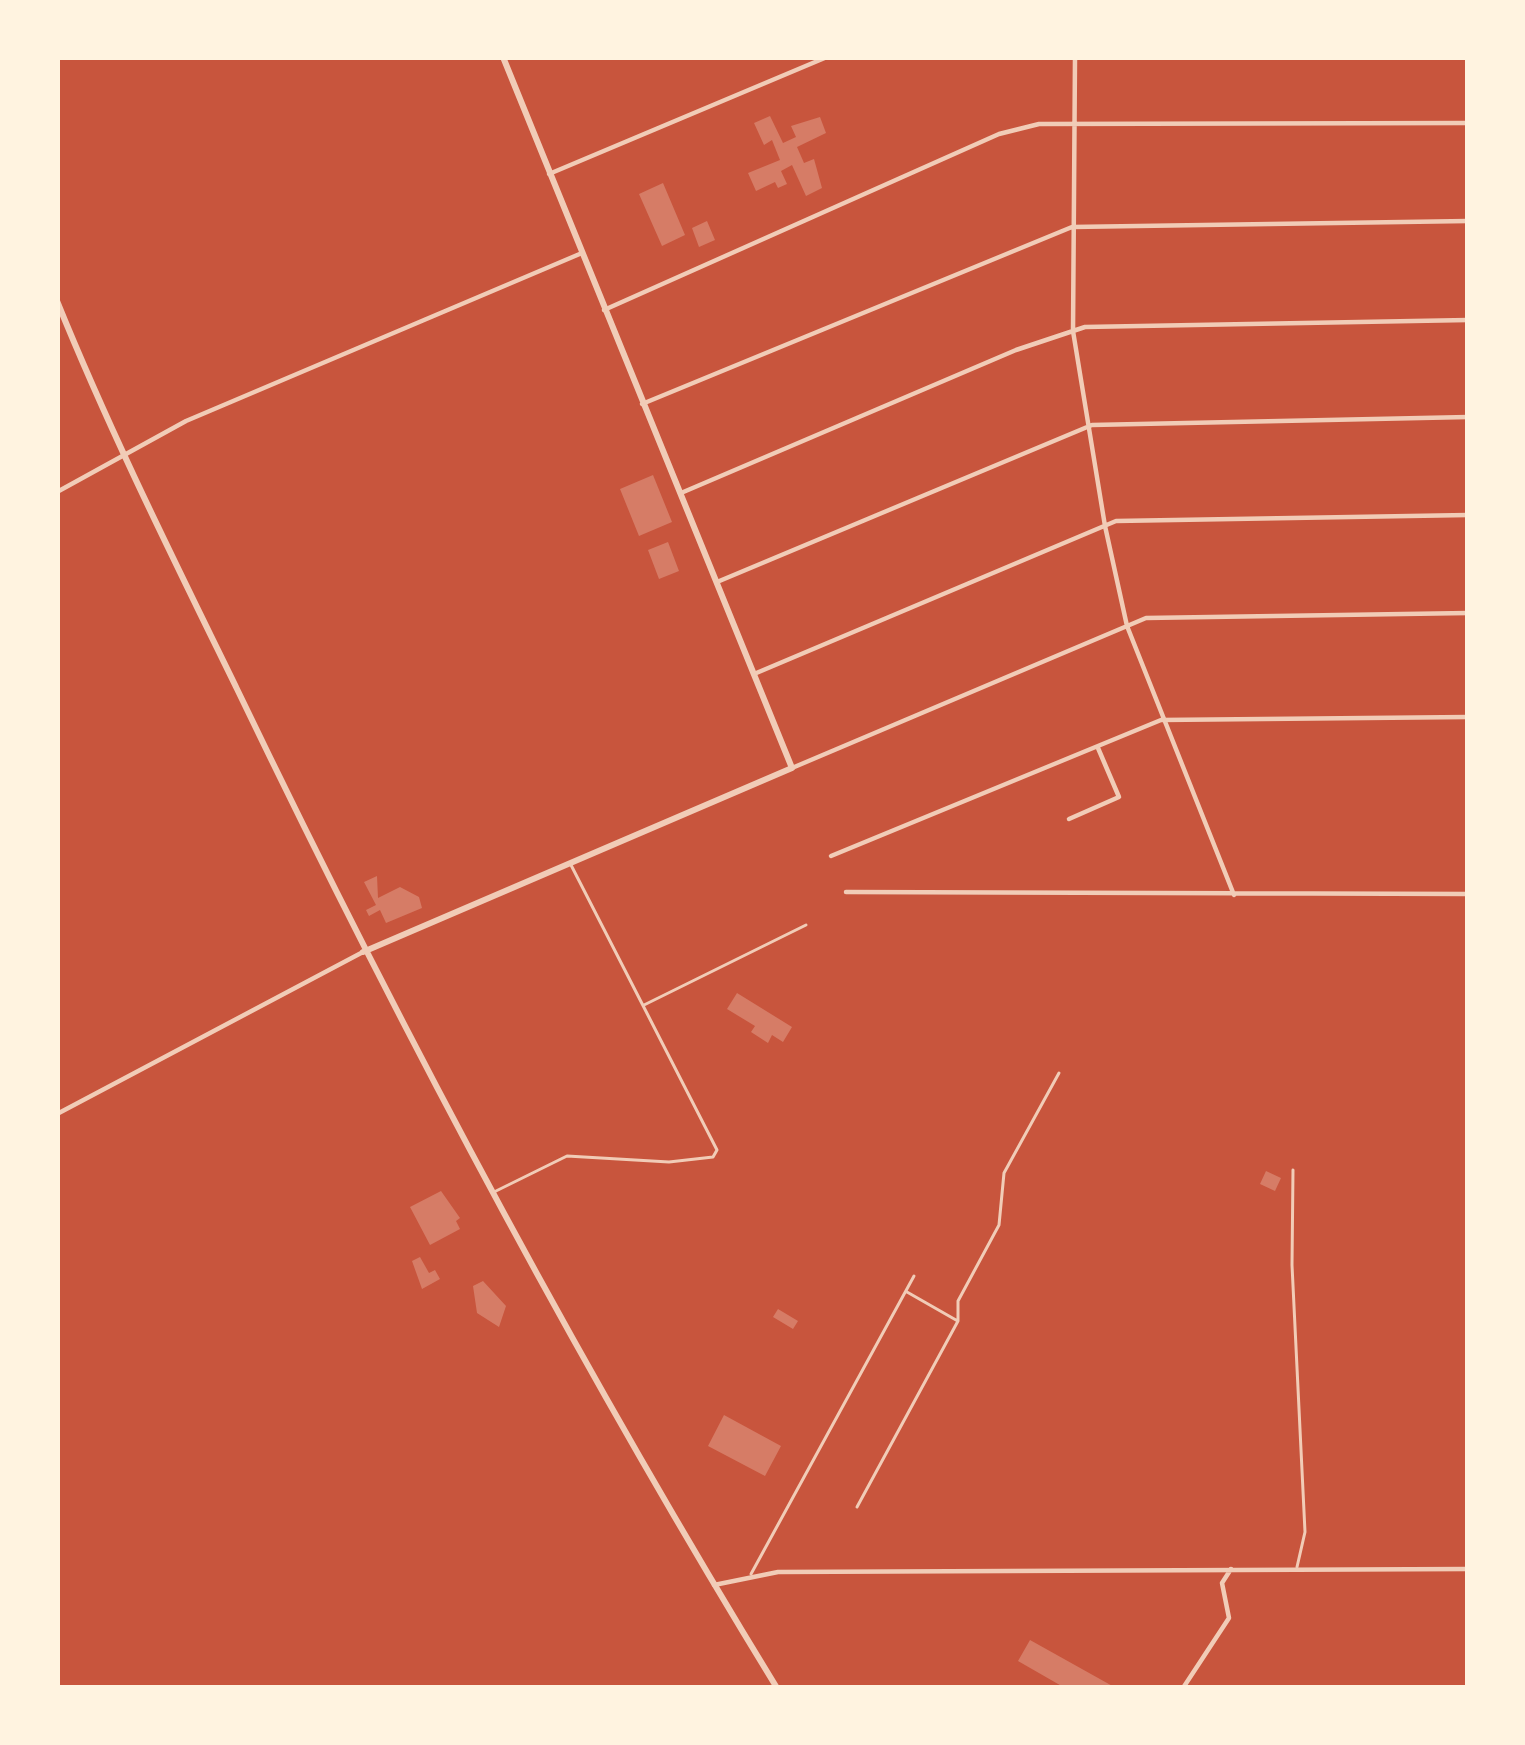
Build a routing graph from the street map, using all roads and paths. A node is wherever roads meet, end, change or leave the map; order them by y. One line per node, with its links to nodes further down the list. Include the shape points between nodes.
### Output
1 (503, 57): 6 (street)
2 (827, 57): 6 (street)
3 (1075, 57): 4 (street)
4 (1076, 121): 5 (street); 8 (street); 11 (street, via 999,134)
5 (1468, 123)
6 (549, 174): 9 (street)
7 (1468, 220): 8 (street)
8 (1072, 227): 13 (street); 14 (street)
9 (582, 253): 11 (street); 17 (street)
10 (57, 302): 17 (street)
11 (604, 310): 14 (street)
12 (1468, 320): 13 (street)
13 (1073, 331): 16 (street); 19 (street)
14 (642, 404): 19 (street)
15 (1468, 417): 16 (street)
16 (1092, 425): 21 (street); 22 (street)
17 (119, 454): 18 (street); 37 (street)
18 (57, 492)
19 (681, 493): 22 (street)
20 (1468, 515): 21 (street)
21 (1105, 526): 24 (street); 25 (street)
22 (717, 582): 25 (street)
23 (1468, 613): 24 (street, via 1146,618)
24 (1127, 626): 27 (street); 29 (street)
25 (754, 674): 29 (street)
26 (1468, 717): 27 (street)
27 (1161, 720): 28 (street); 35 (street)
28 (1097, 746): 30 (street, via 1120,797); 31 (street)
29 (792, 768): 32 (street)
30 (1069, 819)
31 (831, 856)
32 (570, 862): 37 (street); 38 (lane)
33 (846, 892): 35 (street)
34 (1468, 894): 35 (street)
35 (1234, 895)
36 (806, 925): 38 (lane)
37 (363, 952): 40 (street); 42 (street)
38 (644, 1005): 42 (lane, via 717,1150 713,1156 567,1156)
39 (1059, 1072): 45 (lane, via 1004,1173 999,1225 958,1300)
40 (57, 1114)
41 (1293, 1169): 47 (lane, via 1305,1532)
42 (494, 1192): 51 (street)
43 (914, 1276): 44 (lane)
44 (905, 1291): 45 (lane); 50 (lane)
45 (958, 1321): 46 (lane)
46 (857, 1507)
47 (1298, 1567): 48 (street); 49 (street)
48 (1231, 1569): 50 (street); 53 (street, via 1222,1582 1229,1618)
49 (1468, 1569)
50 (751, 1574): 51 (street)
51 (714, 1585): 52 (street)
52 (777, 1688)
53 (1183, 1688)

